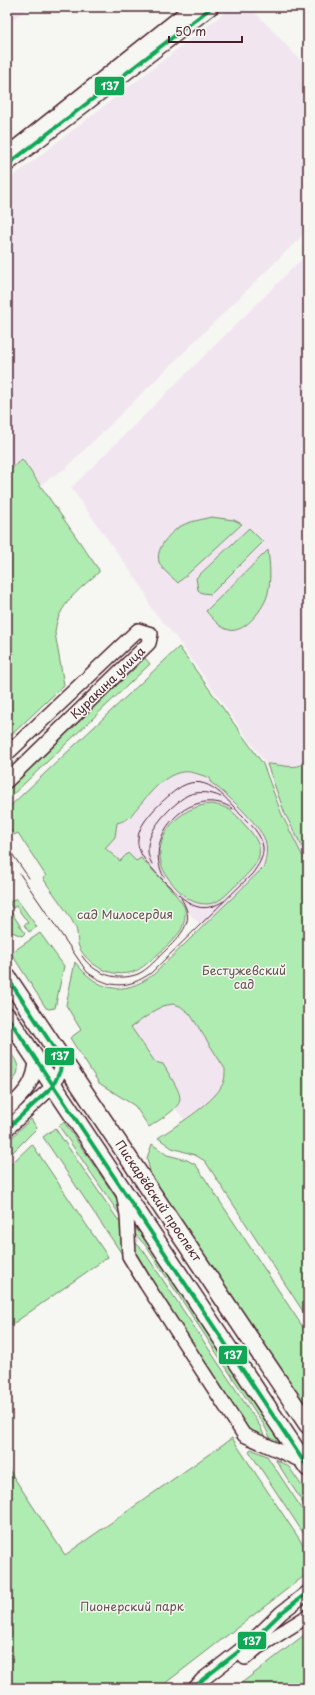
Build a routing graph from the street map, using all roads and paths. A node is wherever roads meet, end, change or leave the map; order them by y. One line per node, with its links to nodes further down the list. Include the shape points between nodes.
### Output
1 (192, 7): 3 (street)
2 (212, 7): 4 (street)
3 (7, 154)
4 (7, 165)
5 (7, 754): 6 (street, Куракина улица, via 138,630 151,634 149,643)
6 (7, 781)
7 (7, 977): 12 (main road, Пискарёвский проспект)
8 (7, 1016): 10 (main road, Пискарёвский проспект)
9 (7, 1033): 10 (street)
10 (22, 1039): 11 (main road, Пискарёвский проспект)
11 (36, 1059): 13 (main road, Пискарёвский проспект); 14 (street, via 35,1073 30,1084)
12 (62, 1060): 13 (street, via 59,1075); 17 (main road, Пискарёвский проспект)
13 (53, 1086): 15 (street); 16 (main road, Пискарёвский проспект)
14 (7, 1110)
15 (7, 1129)
16 (122, 1189): 18 (main road, Пискарёвский проспект); 18 (street, via 127,1215 129,1256 244,1435)
17 (308, 1425)
18 (306, 1465)
19 (308, 1592): 21 (street)
20 (308, 1616): 22 (street, via 257,1648)
21 (195, 1688)
22 (205, 1688)

